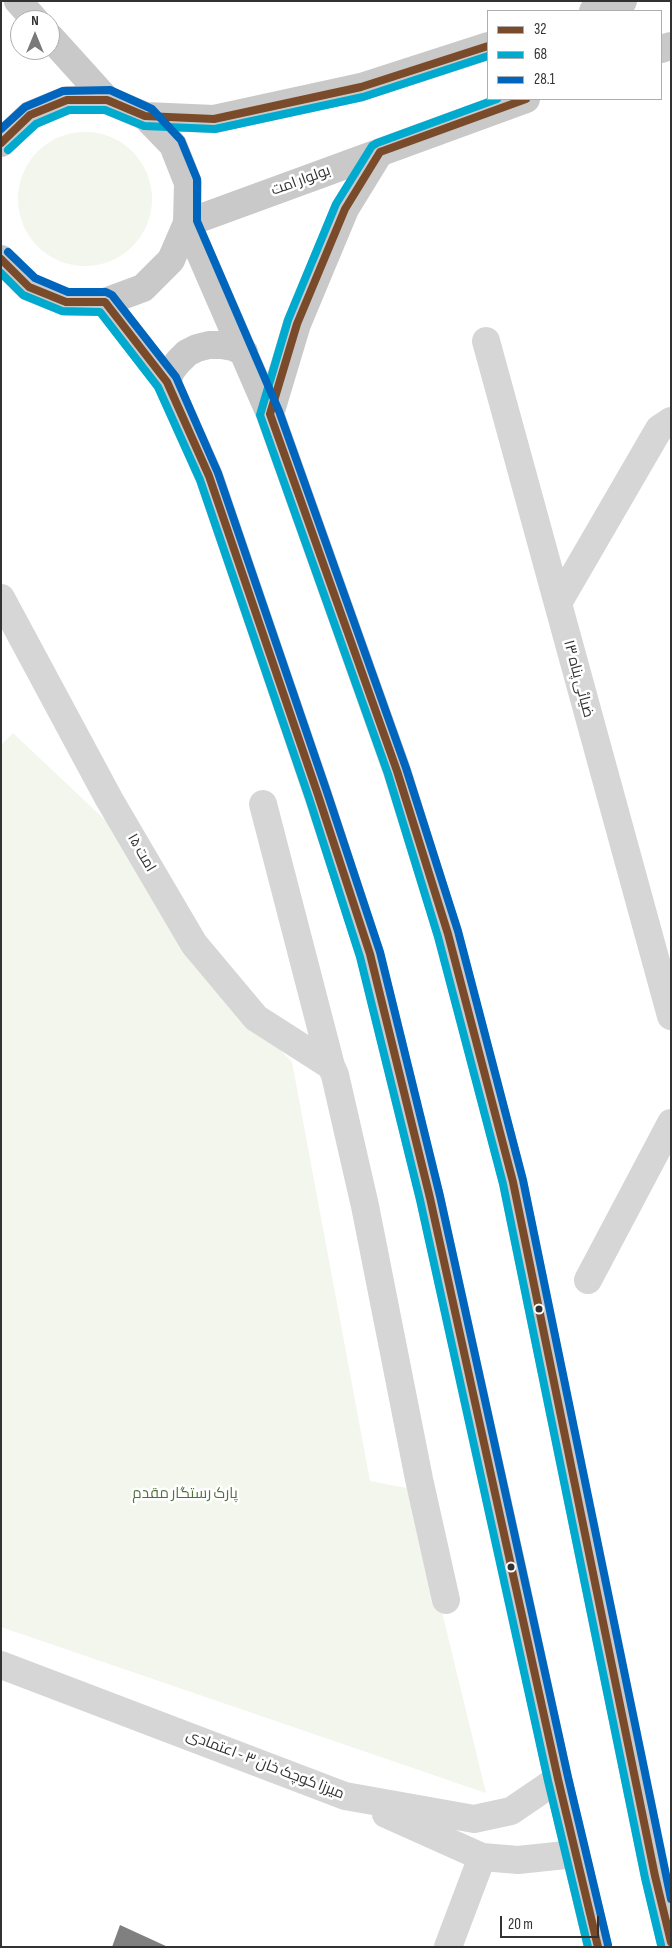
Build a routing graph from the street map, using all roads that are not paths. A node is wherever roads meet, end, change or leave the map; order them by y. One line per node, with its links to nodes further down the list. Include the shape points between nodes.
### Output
1 (623, 1): 2 (main road)
2 (596, 10)
3 (487, 46): 7 (main road, via 361,87 214,119)
4 (60, 48): 5 (main road)
5 (107, 100): 7 (main road); 8 (main road, via 67,100 30,115)
6 (523, 100): 9 (main road, بولوار امت)
7 (145, 116): 10 (main road, via 173,145 188,183)
8 (1, 143)
9 (380, 152): 10 (main road, بولوار امت); 16 (main road, via 345,209 297,324)
10 (187, 222): 12 (main road, via 171,260 143,288); 14 (main road)
11 (1, 260): 12 (main road, via 29,287 66,302)
12 (105, 302): 15 (main road)
13 (486, 341): 19 (street, ضیائی پناه ۱۳)
14 (244, 352): 15 (main road, via 221,344 198,348 178,362); 16 (main road)
15 (167, 382): 27 (main road, via 209,476 370,954 430,1198)
16 (270, 414): 31 (main road, via 397,771 448,934 513,1182)
17 (671, 421): 19 (street, via 659,429)
18 (1, 598): 22 (street, امت ۱۵, via 109,799 194,944 256,1018)
19 (558, 603): 21 (street, ضیائی پناه ۱۳)
20 (264, 804): 22 (street)
21 (671, 1016)
22 (331, 1066): 25 (street, via 364,1206)
23 (671, 1123): 24 (street)
24 (588, 1280)
25 (446, 1600)
26 (1, 1664): 28 (street, میرزا کوچک خان ۳ - اعتمادی)
27 (558, 1779): 28 (street, میرزا کوچک خان ۳ - اعتمادی, via 511,1811 474,1819); 29 (main road)
28 (346, 1796): 30 (street)
29 (575, 1854): 30 (street, via 518,1860); 34 (main road)
30 (482, 1857): 33 (street)
31 (663, 1880): 32 (main road)
32 (671, 1943)
33 (448, 1947)
34 (598, 1947)

